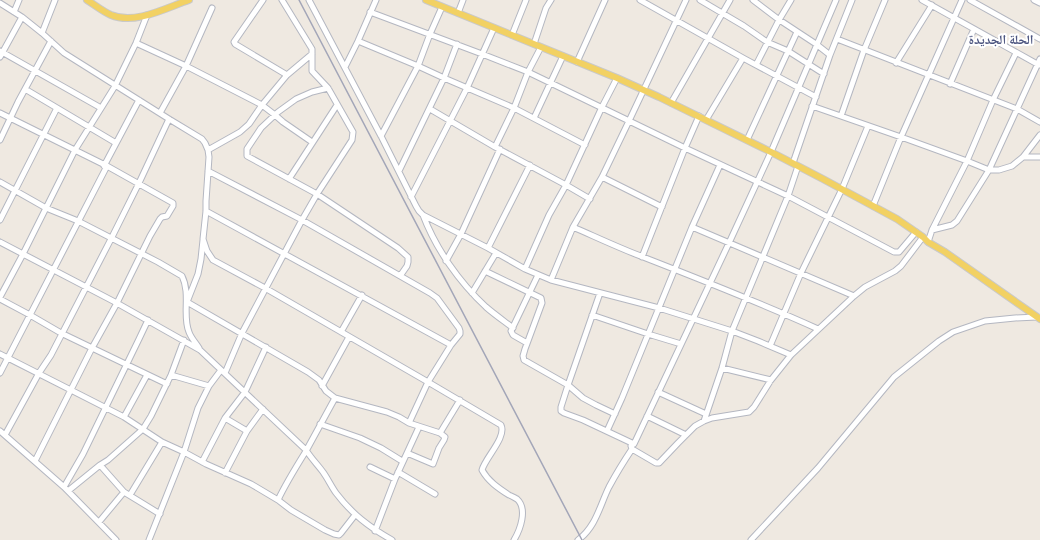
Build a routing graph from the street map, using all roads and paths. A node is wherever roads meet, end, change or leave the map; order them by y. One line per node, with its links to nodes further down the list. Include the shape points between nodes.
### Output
1 (19, 0): 32 (street)
2 (56, 0): 44 (street)
3 (87, 0): 36 (main road, via 116,16 132,18)
4 (189, 0): 36 (main road)
5 (263, 0): 78 (street, via 234,42)
6 (282, 0): 62 (street, via 312,49)
7 (310, 0): 74 (street)
8 (376, 0): 33 (street)
9 (426, 0): 30 (main road)
10 (463, 0): 34 (street)
11 (526, 0): 46 (street)
12 (551, 0): 55 (street)
13 (605, 0): 67 (street)
14 (640, 0): 39 (street)
15 (686, 0): 39 (street)
16 (700, 0): 35 (street)
17 (730, 0): 35 (street)
18 (753, 0): 40 (street)
19 (791, 0): 40 (street)
20 (836, 0): 56 (street)
21 (852, 0): 48 (street)
22 (885, 0): 58 (street)
23 (922, 0): 29 (street)
24 (962, 0): 38 (street)
25 (970, 0): 49 (street)
26 (1034, 0): 28 (street)
27 (0, 3): 32 (street)
28 (1040, 3)
29 (932, 5): 38 (street); 69 (street)
30 (442, 7): 34 (main road); 45 (street)
31 (212, 8): 72 (street)
32 (14, 12): 37 (street)
33 (370, 12): 45 (street); 51 (street)
34 (458, 13): 41 (main road)
35 (722, 13): 47 (street); 52 (street)
36 (147, 15): 53 (street)
37 (22, 17): 44 (street); 60 (street)
38 (954, 17): 42 (street); 80 (street)
39 (676, 20): 47 (street); 90 (street)
40 (779, 20): 43 (street); 52 (street)
41 (494, 28): 46 (main road); 63 (street)
42 (974, 28): 61 (street); 84 (street)
43 (797, 32): 56 (street); 59 (street)
44 (42, 33): 50 (street)
45 (430, 34): 54 (street); 73 (street)
46 (512, 35): 55 (main road)
47 (708, 38): 66 (street); 94 (street)
48 (837, 39): 58 (street); 64 (street)
49 (1040, 39)
50 (51, 41): 75 (street); 85 (street, via 64,53)
51 (358, 41): 73 (street); 74 (street)
52 (767, 42): 59 (street); 71 (street)
53 (136, 43): 72 (street); 85 (street)
54 (457, 44): 63 (street); 81 (street)
55 (534, 44): 57 (main road)
56 (816, 44): 64 (street); 68 (street)
57 (541, 47): 65 (main road); 76 (street)
58 (864, 50): 69 (street); 108 (street)
59 (788, 51): 68 (street); 79 (street)
60 (1, 53): 75 (street)
61 (1016, 53): 70 (street); 93 (street)
62 (312, 54): 78 (street); 87 (street, via 312,71)
63 (482, 54): 76 (street); 88 (street)
64 (830, 55): 77 (street)
65 (563, 56): 67 (main road); 83 (street)
66 (743, 58): 71 (street); 112 (street)
67 (577, 62): 82 (main road)
68 (808, 63): 77 (street); 86 (street)
69 (896, 63): 80 (street)
70 (1039, 63): 103 (street)
71 (756, 65): 79 (street)
72 (186, 66): 95 (street); 105 (street)
73 (418, 66): 81 (street); 120 (street)
74 (345, 67): 120 (street)
75 (36, 71): 89 (street); 100 (street)
76 (528, 72): 83 (street); 101 (street)
77 (824, 74): 91 (street)
78 (287, 75): 95 (street)
79 (776, 75): 86 (street); 123 (street)
80 (928, 75): 84 (street); 121 (street)
81 (444, 78): 88 (street); 102 (street)
82 (617, 78): 90 (main road); 98 (street)
83 (550, 83): 98 (street); 109 (street)
84 (950, 84): 93 (street)
85 (115, 86): 92 (street); 100 (street)
86 (798, 87): 91 (street); 131 (street)
87 (328, 88): 96 (street); 106 (street, via 296,99)
88 (467, 88): 101 (street); 113 (street)
89 (25, 89): 99 (street); 110 (street)
90 (644, 90): 94 (main road); 114 (street)
91 (816, 97): 97 (street)
92 (139, 100): 105 (street); 125 (street)
93 (993, 100): 103 (street); 134 (street)
94 (671, 103): 107 (main road)
95 (262, 105): 106 (street); 130 (street, via 240,132)
96 (337, 105): 124 (street); 150 (street, via 353,132 352,140)
97 (812, 106): 108 (street); 136 (street)
98 (602, 107): 114 (street); 126 (street)
99 (57, 108): 117 (street); 118 (street)
100 (101, 108): 117 (street)
101 (514, 108): 109 (street); 127 (street)
102 (430, 109): 113 (street); 141 (street)
103 (1017, 109): 115 (street); 139 (street)
104 (0, 113): 110 (street)
105 (160, 113): 111 (street)
106 (275, 115): 124 (street); 143 (street, via 261,128 246,153)
107 (699, 116): 112 (main road); 128 (street)
108 (841, 116): 116 (street)
109 (534, 118): 126 (street)
110 (10, 119): 118 (street); 122 (street)
111 (169, 119): 130 (street, via 202,139); 146 (street)
112 (706, 120): 123 (main road)
113 (450, 121): 127 (street); 152 (street)
114 (630, 121): 128 (street); 142 (street)
115 (1040, 122)
116 (868, 126): 121 (street); 148 (street)
117 (88, 127): 125 (street); 129 (street)
118 (43, 134): 129 (street); 149 (street)
119 (1040, 135): 132 (street)
120 (381, 136): 141 (street)
121 (901, 137): 134 (street); 154 (street)
122 (0, 140)
123 (747, 140): 131 (main road)
124 (312, 142): 143 (street)
125 (116, 143): 138 (street)
126 (585, 145): 147 (street)
127 (497, 148): 137 (street); 167 (street)
128 (685, 148): 135 (street); 156 (street)
129 (75, 150): 138 (street); 155 (street)
130 (208, 150): 140 (street)
131 (771, 152): 136 (main road); 144 (street)
132 (1022, 157): 133 (street); 139 (street, via 1012,166)
133 (1040, 157)
134 (967, 161): 139 (street); 165 (street)
135 (720, 164): 144 (street); 164 (street)
136 (795, 164): 148 (main road); 151 (street)
137 (530, 165): 147 (street); 174 (street)
138 (105, 166): 146 (street); 162 (street)
139 (989, 170): 165 (street, via 957,221 952,225)
140 (208, 171): 157 (street); 161 (street)
141 (399, 171): 152 (street)
142 (602, 177): 153 (street); 156 (street)
143 (288, 178): 150 (street)
144 (757, 181): 151 (street); 173 (street)
145 (0, 182): 149 (street)
146 (139, 183): 170 (street); 178 (street, via 173,203 167,216 160,219)
147 (566, 185): 153 (street); 182 (street, via 549,215)
148 (842, 189): 154 (main road); 159 (street)
149 (16, 190): 155 (street); 160 (street)
150 (317, 194): 161 (street); 188 (street, via 408,257 407,266)
151 (788, 196): 159 (street); 180 (street)
152 (411, 197): 158 (street)
153 (590, 199): 163 (street)
154 (873, 206): 166 (main road)
155 (46, 208): 162 (street); 177 (street)
156 (662, 208): 179 (street)
157 (206, 211): 169 (street); 175 (street)
158 (423, 215): 167 (street); 181 (street)
159 (828, 217): 166 (street, via 897,253); 186 (street)
160 (0, 220)
161 (302, 220): 175 (street); 188 (street)
162 (78, 221): 170 (street); 184 (street)
163 (573, 227): 179 (street); 189 (street)
164 (692, 227): 173 (street); 183 (street)
165 (932, 230): 172 (street)
166 (916, 232): 168 (main road)
167 (460, 234): 174 (street); 181 (street)
168 (923, 237): 172 (main road); 197 (street, via 901,266)
169 (203, 238): 192 (street, via 213,260); 201 (street, via 198,274)
170 (111, 239): 178 (street); 191 (street)
171 (0, 242): 177 (street)
172 (928, 242): 206 (main road)
173 (729, 243): 180 (street); 190 (street)
174 (488, 248): 176 (street)
175 (285, 253): 192 (street); 196 (street)
176 (496, 253): 182 (street); 185 (street)
177 (23, 254): 184 (street); 198 (street)
178 (142, 254): 200 (street); 201 (street, via 182,276 186,286)
179 (642, 257): 183 (street)
180 (762, 257): 186 (street); 199 (street)
181 (446, 261): 194 (street)
182 (525, 269): 187 (street)
183 (674, 269): 190 (street); 202 (street)
184 (53, 270): 191 (street); 204 (street)
185 (485, 271): 193 (street); 194 (street)
186 (801, 273): 197 (street); 203 (street)
187 (538, 275): 189 (street); 193 (street)
188 (400, 276): 220 (street, via 437,298 460,331)
189 (551, 280): 195 (street)
190 (710, 283): 199 (street); 207 (street)
191 (86, 287): 200 (street); 213 (street)
192 (265, 288): 211 (street); 214 (street)
193 (529, 292): 209 (street); 218 (street, via 542,300)
194 (472, 293): 209 (street)
195 (600, 293): 202 (street); 205 (street)
196 (362, 296): 211 (street); 220 (street)
197 (854, 296): 210 (street)
198 (0, 298): 204 (street)
199 (746, 298): 203 (street); 212 (street)
200 (117, 303): 208 (street); 223 (street)
201 (187, 303): 214 (street); 224 (street, via 186,318 189,332)
202 (658, 308): 207 (street); 215 (street)
203 (783, 313): 210 (street); 221 (street)
204 (30, 314): 213 (street); 227 (street)
205 (592, 315): 215 (street); 238 (street)
206 (1039, 318): 292 (street, via 985,321 952,332 939,341 894,377 818,468)
207 (692, 319): 212 (street); 219 (street)
208 (148, 320): 217 (street); 228 (street)
209 (513, 328): 218 (street, via 513,335)
210 (818, 329): 226 (street)
211 (341, 332): 216 (street)
212 (732, 332): 221 (street); 229 (street)
213 (62, 333): 223 (street); 232 (street)
214 (242, 333): 222 (street); 230 (street)
215 (648, 334): 219 (street); 248 (street)
216 (349, 337): 236 (street); 240 (street)
217 (184, 340): 224 (street); 234 (street)
218 (527, 343): 238 (street, via 524,360)
219 (680, 344): 243 (street)
220 (451, 345): 236 (street)
221 (770, 346): 226 (street)
222 (266, 347): 240 (street, via 308,372 319,380); 242 (street)
223 (92, 348): 228 (street); 241 (street)
224 (200, 350): 230 (street)
225 (0, 354): 227 (street)
226 (791, 356): 235 (street)
227 (8, 358): 231 (street); 232 (street)
228 (126, 364): 233 (street); 246 (street)
229 (722, 368): 235 (street); 249 (street)
230 (223, 371): 239 (street); 242 (street)
231 (0, 373)
232 (39, 373): 241 (street); 262 (street)
233 (147, 375): 237 (street); 251 (street)
234 (171, 375): 237 (street); 239 (street)
235 (771, 380): 253 (street, via 749,412)
236 (428, 382): 245 (street); 254 (street)
237 (167, 384): 257 (street)
238 (568, 385): 248 (street, via 583,398); 260 (street, via 561,411)
239 (209, 386): 267 (street, via 198,408)
240 (322, 386): 244 (street)
241 (71, 390): 246 (street); 269 (street)
242 (245, 392): 247 (street); 252 (street)
243 (658, 392): 249 (street); 250 (street)
244 (335, 398): 254 (street, via 378,409); 255 (street)
245 (460, 400): 261 (street); 290 (street, via 502,427 500,438 482,470 494,485 520,504 523,514)
246 (105, 407): 251 (street); 277 (street)
247 (263, 409): 259 (street); 266 (street)
248 (615, 414): 260 (street)
249 (706, 414): 253 (street)
250 (647, 416): 263 (street); 265 (street)
251 (124, 417): 257 (street)
252 (226, 418): 259 (street); 271 (street)
253 (704, 421): 263 (street)
254 (409, 423): 256 (street)
255 (320, 424): 266 (street); 270 (street, via 360,438)
256 (419, 427): 261 (street); 268 (street)
257 (143, 429): 264 (street); 272 (street)
258 (0, 431): 262 (street)
259 (247, 431): 275 (street)
260 (607, 431): 265 (street)
261 (440, 433): 268 (street, via 445,438 433,464)
262 (5, 435): 269 (street)
263 (686, 435): 265 (street, via 656,464)
264 (162, 442): 267 (street); 281 (street)
265 (633, 446): 291 (street, via 609,488 595,520)
266 (306, 450): 282 (street); 284 (street)
267 (184, 452): 271 (street); 283 (street)
268 (407, 452): 270 (street)
269 (35, 461): 277 (street)
270 (402, 461): 274 (street)
271 (202, 462): 275 (street)
272 (100, 465): 278 (street); 279 (street)
273 (370, 467): 276 (street)
274 (398, 472): 276 (street); 280 (street)
275 (225, 473): 282 (street, via 251,484)
276 (394, 478): 286 (street)
277 (64, 487): 278 (street)
278 (68, 491): 285 (street)
279 (124, 492): 281 (street); 285 (street)
280 (435, 494)
281 (130, 495): 283 (street)
282 (278, 500): 284 (street, via 312,523 338,535)
283 (160, 514): 288 (street)
284 (355, 515): 286 (street)
285 (98, 522): 287 (street)
286 (375, 531): 289 (street)
287 (116, 540)
288 (149, 540)
289 (392, 540)
290 (514, 540)
291 (578, 540)
292 (751, 540)

